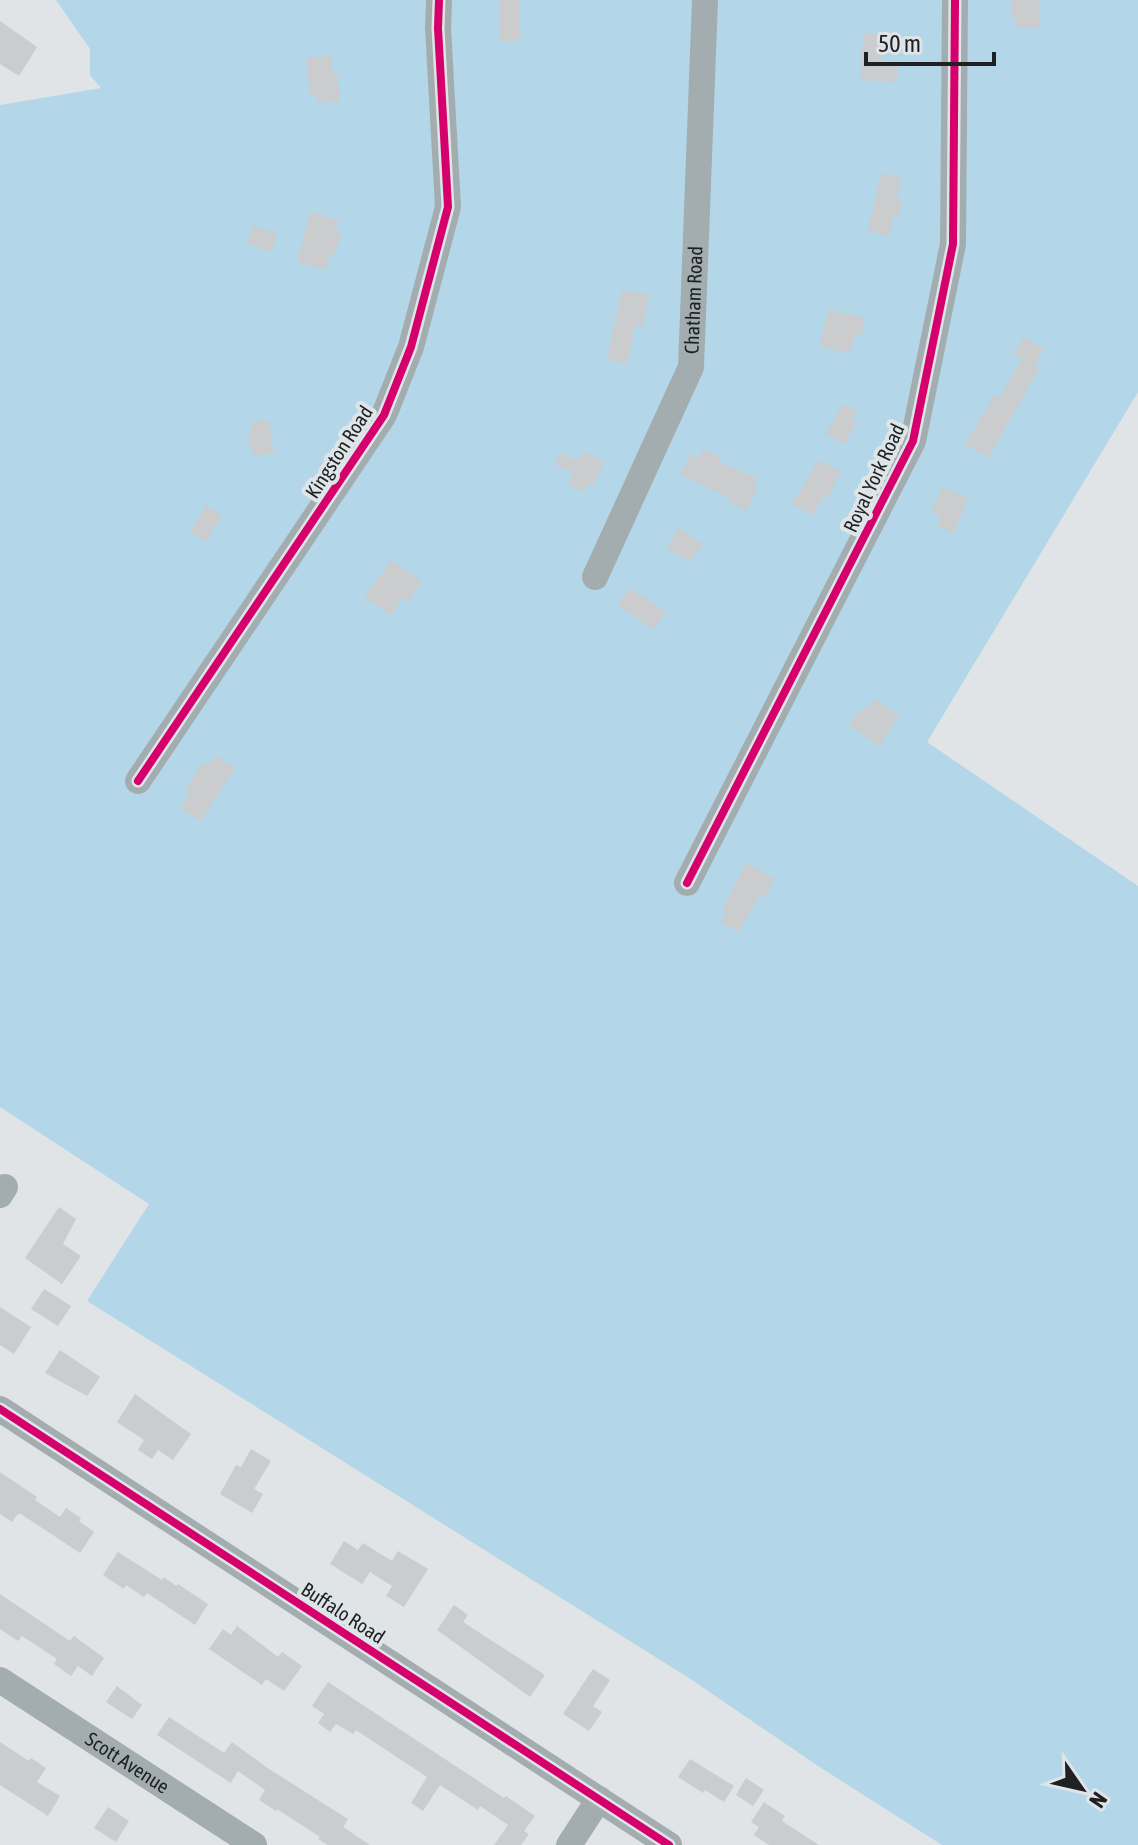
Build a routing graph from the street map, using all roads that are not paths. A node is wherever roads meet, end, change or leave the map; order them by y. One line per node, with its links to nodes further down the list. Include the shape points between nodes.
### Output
1 (439, 0): 5 (street, Kingston Road, via 448,207 411,347 384,415)
2 (705, 0): 4 (street, Chatham Road, via 691,367)
3 (955, 0): 6 (street, Royal York Road, via 953,244 913,441)
4 (595, 577)
5 (138, 781)
6 (687, 883)
7 (0, 1409): 9 (street, Buffalo Road)
8 (0, 1680): 10 (street, Scott Avenue)
9 (599, 1799): 11 (street); 12 (street, Buffalo Road)
10 (254, 1845)
11 (569, 1845)
12 (669, 1845)

